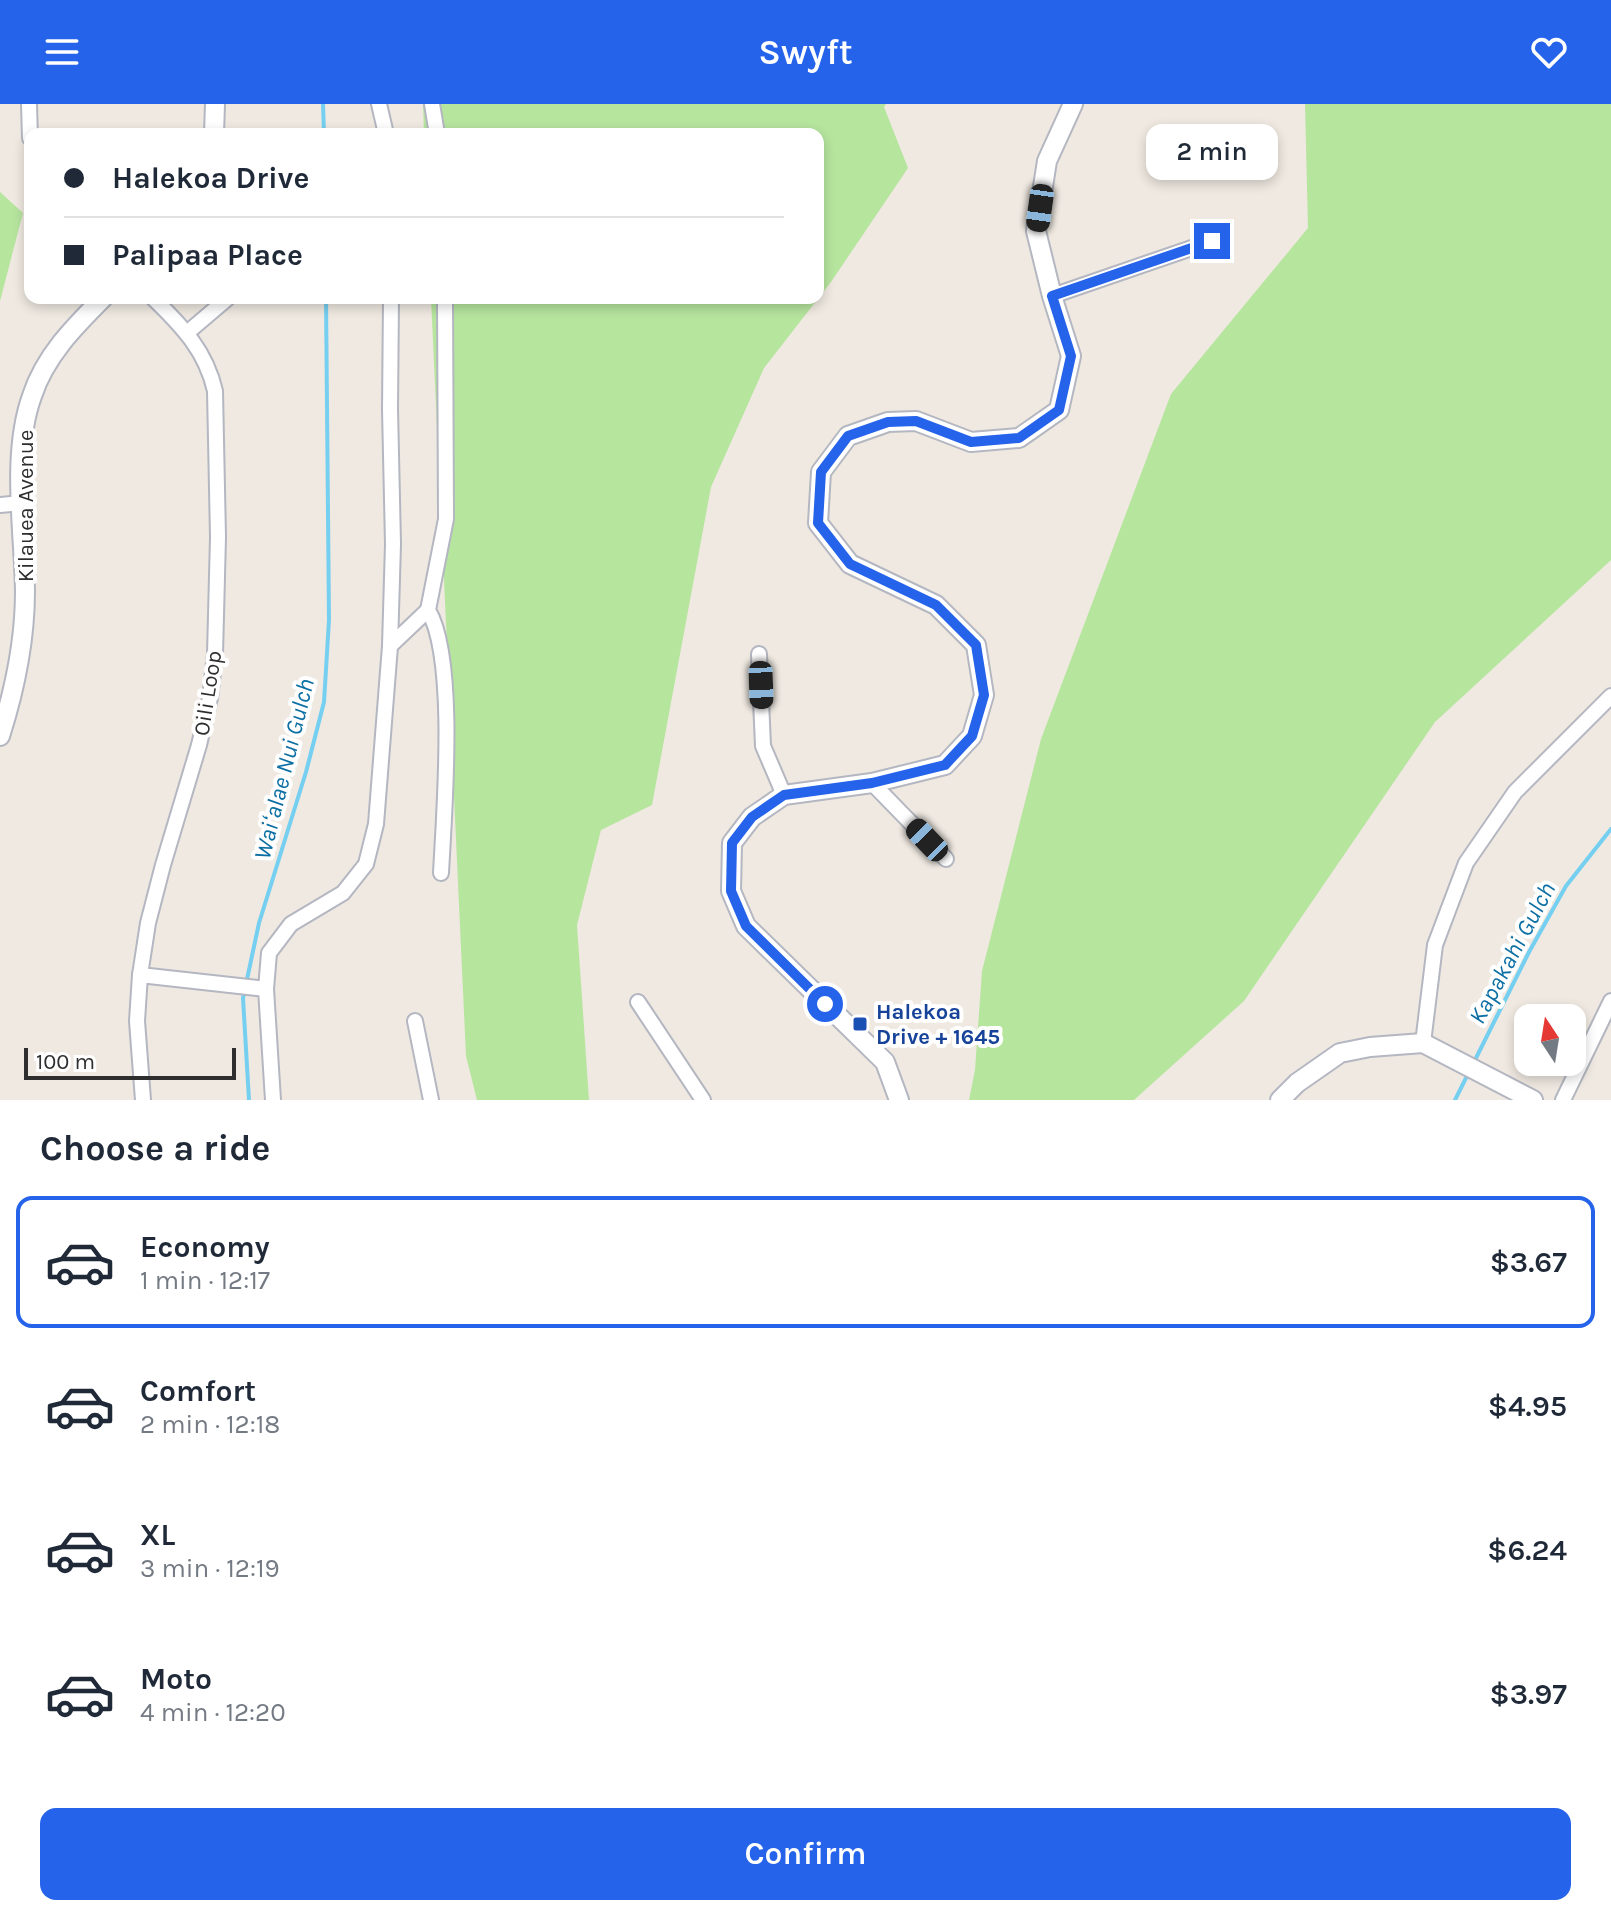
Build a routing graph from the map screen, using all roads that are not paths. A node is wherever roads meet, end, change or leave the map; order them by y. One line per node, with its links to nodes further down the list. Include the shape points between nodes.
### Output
1 (29, 104): 6 (street)
2 (215, 104): 7 (street)
3 (379, 104): 8 (street)
4 (432, 104): 9 (street)
5 (1073, 104): 11 (street, via 1047,161 1036,231)
6 (30, 128)
7 (214, 128)
8 (385, 128)
9 (436, 128)
10 (1212, 241): 11 (street)
11 (1052, 296): 25 (street, via 1071,356 1059,410 1019,438 971,442 916,421 888,422 848,436 821,472 818,523 850,564 936,605 976,645 984,695 972,736 945,765)
12 (97, 304): 18 (street, Kilauea Avenue, via 59,345 32,396 23,437)
13 (159, 304): 17 (street, Oili Loop)
14 (221, 304): 17 (street)
15 (391, 304): 21 (street)
16 (445, 304): 20 (street, via 446,519)
17 (188, 332): 29 (street, Oili Loop, via 210,371 217,412 215,654 202,734 148,923)
18 (22, 503): 19 (street); 24 (street, Kilauea Avenue, via 22,638)
19 (0, 505)
20 (428, 610): 21 (street); 28 (street, via 441,647 445,709)
21 (390, 646): 30 (street, via 376,824 366,864 343,893 291,924 269,953)
22 (759, 654): 26 (street, via 763,746)
23 (1611, 696): 34 (street, via 1515,792 1466,863 1435,945)
24 (0, 736)
25 (872, 783): 26 (street); 27 (street)
26 (784, 795): 39 (street, via 752,817 732,843 731,891 746,926 885,1062)
27 (946, 859)
28 (441, 873)
29 (140, 975): 30 (street); 35 (street, Oili Loop, via 137,1021)
30 (260, 988): 36 (street)
31 (1611, 1001): 42 (street)
32 (638, 1002): 38 (street)
33 (415, 1021): 37 (street)
34 (1423, 1043): 40 (street, via 1340,1053); 41 (street)
35 (143, 1100)
36 (273, 1100)
37 (431, 1100)
38 (703, 1100)
39 (899, 1100)
40 (1280, 1100)
41 (1533, 1100)
42 (1563, 1100)

